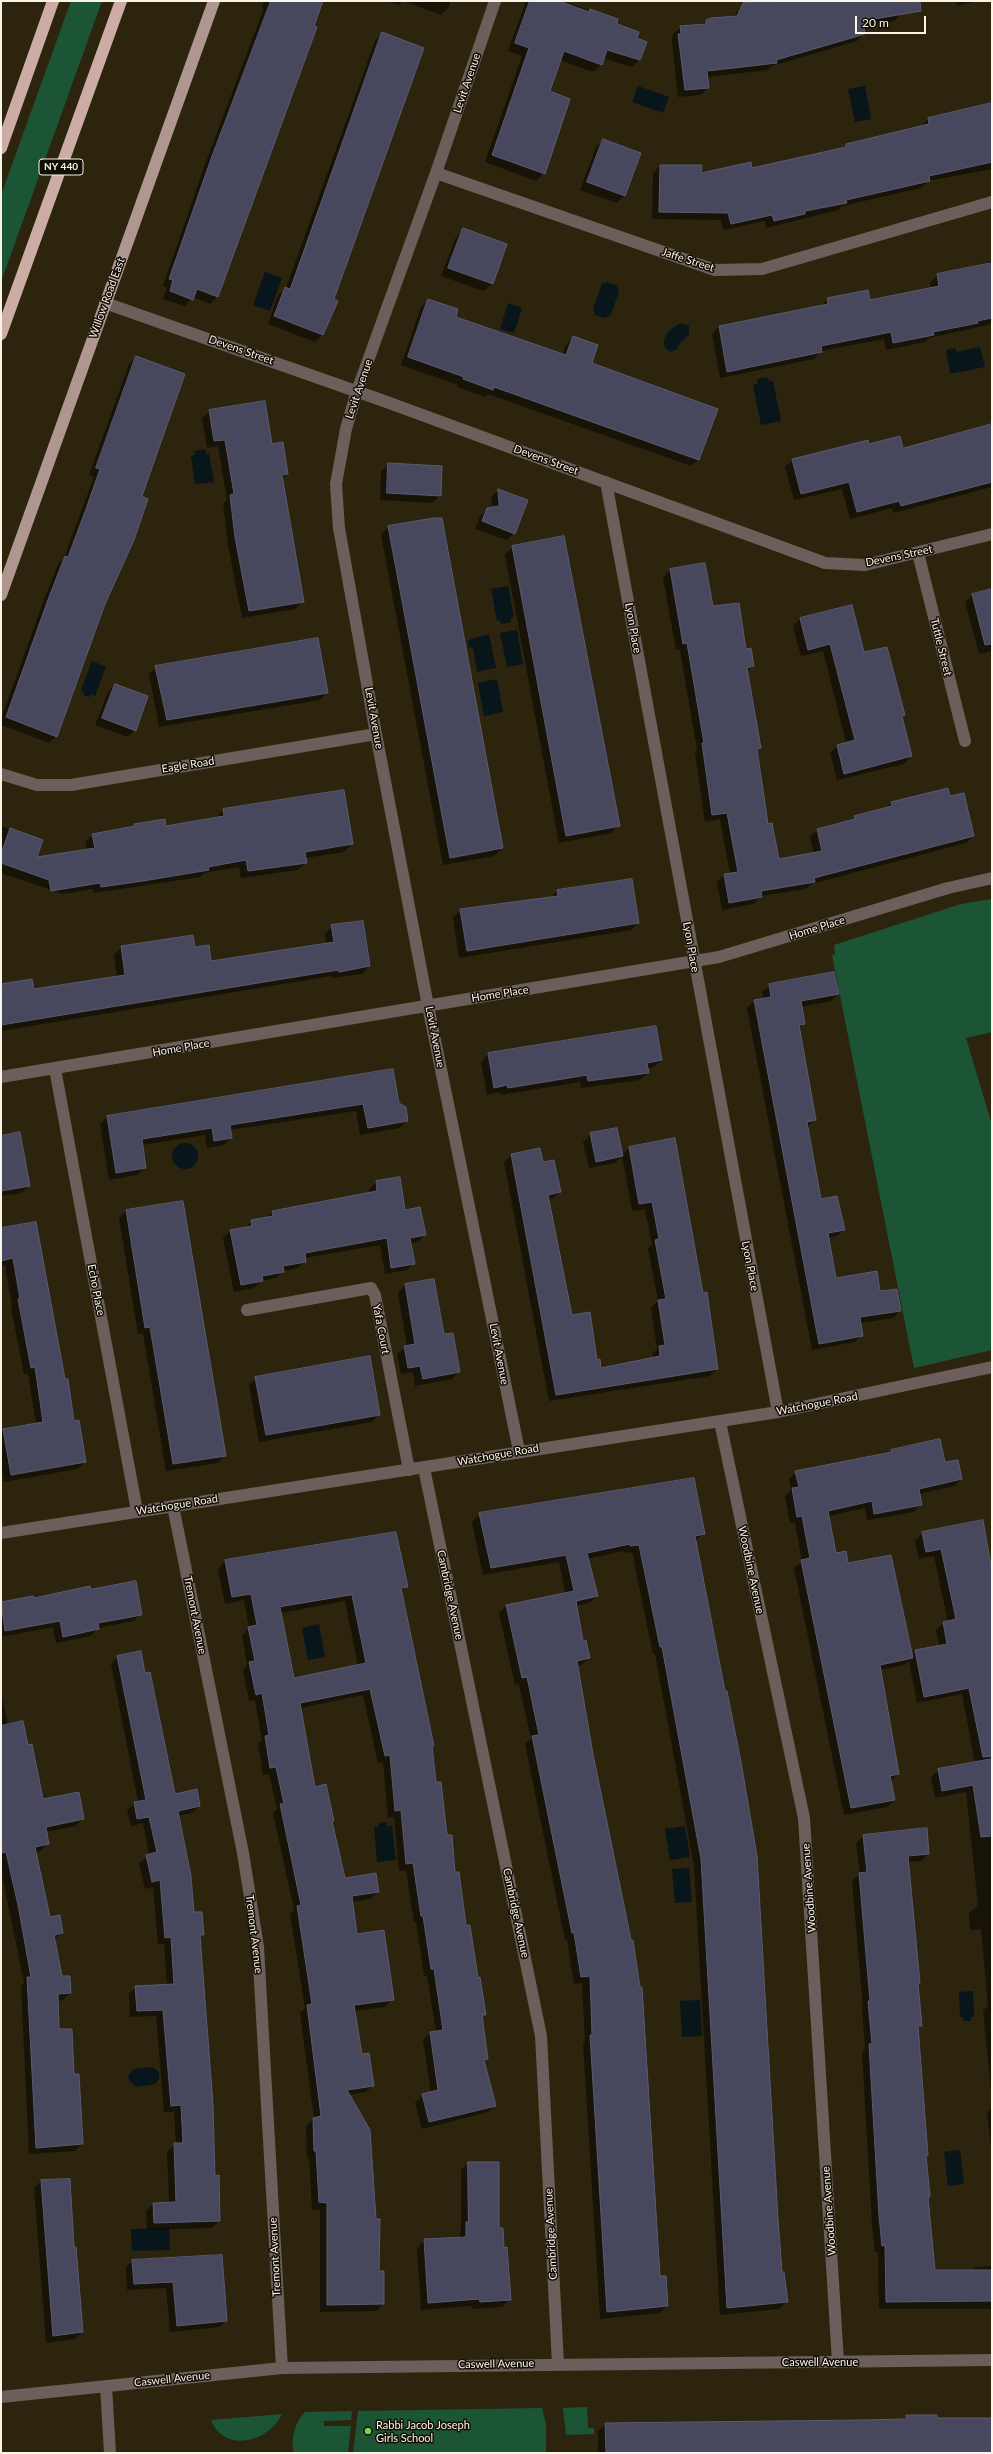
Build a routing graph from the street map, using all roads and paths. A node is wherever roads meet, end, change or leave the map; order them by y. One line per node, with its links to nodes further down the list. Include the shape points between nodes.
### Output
1 (53, 1): 5 (highway)
2 (121, 1): 9 (highway, NY 440)
3 (214, 1): 8 (main road, Willow Road East)
4 (495, 1): 6 (street, Levit Avenue)
5 (1, 148)
6 (436, 173): 7 (street, Jaffe Street, via 715,270 762,269); 10 (street, Levit Avenue)
7 (992, 202)
8 (105, 303): 10 (street, Devens Street); 14 (main road, Willow Road East)
9 (1, 334)
10 (357, 391): 11 (street, Devens Street); 15 (street, Levit Avenue, via 339,457 336,506)
11 (606, 482): 13 (street, Devens Street, via 825,563 865,565); 19 (street, Lyon Place)
12 (992, 534): 13 (street, Devens Street)
13 (918, 553): 16 (street, Tuttle Street)
14 (1, 595)
15 (376, 734): 17 (street, Eagle Road, via 71,785 37,785); 20 (street, Levit Avenue)
16 (965, 741)
17 (1, 774)
18 (992, 878): 19 (street, Home Place, via 948,888 736,953)
19 (694, 962): 20 (street, Home Place); 25 (street, Lyon Place)
20 (428, 1006): 21 (street, Home Place); 27 (street, Levit Avenue)
21 (55, 1069): 22 (street, Home Place); 31 (street, Echo Place)
22 (1, 1077)
23 (247, 1310): 29 (street, Yafa Court, via 371,1288 375,1295)
24 (992, 1367): 25 (street, Watchogue Road)
25 (778, 1412): 26 (street, Watchogue Road)
26 (720, 1422): 27 (street, Watchogue Road); 34 (street, Woodbine Avenue, via 804,1818)
27 (519, 1451): 28 (street, Watchogue Road)
28 (424, 1468): 29 (street, Watchogue Road); 35 (street, Cambridge Avenue, via 541,2036)
29 (409, 1470): 30 (street, Watchogue Road)
30 (173, 1506): 31 (street, Watchogue Road); 36 (street, Tremont Avenue, via 243,1853 258,1947)
31 (137, 1511): 32 (street, Watchogue Road)
32 (1, 1532)
33 (992, 2360): 34 (street, Caswell Avenue)
34 (838, 2362): 35 (street, Caswell Avenue)
35 (558, 2364): 36 (street, Caswell Avenue)
36 (282, 2368): 37 (street, Caswell Avenue)
37 (106, 2386): 38 (street, Caswell Avenue); 39 (street)
38 (1, 2397)
39 (110, 2453)

